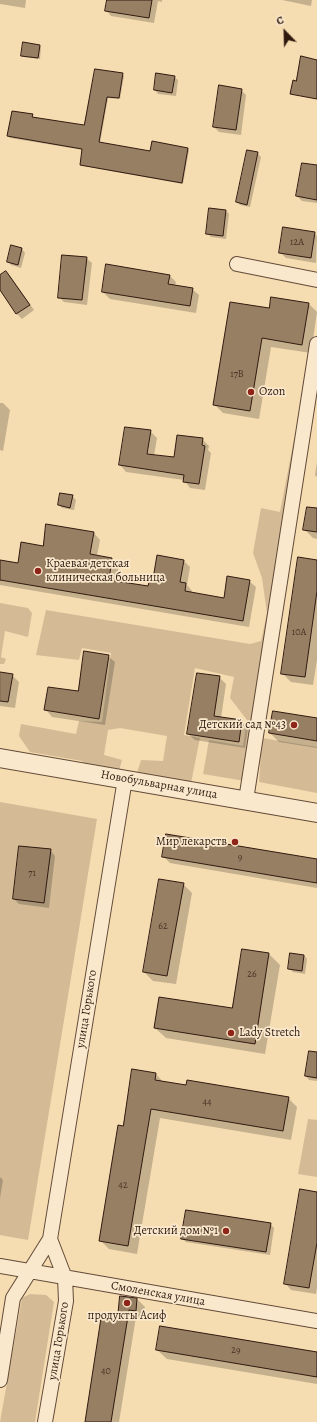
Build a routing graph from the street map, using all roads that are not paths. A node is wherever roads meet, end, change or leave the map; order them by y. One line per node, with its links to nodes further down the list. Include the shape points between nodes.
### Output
1 (237, 264): 2 (street)
2 (317, 280)
3 (317, 344): 6 (street)
4 (0, 758): 5 (street, Новобульварная улица)
5 (125, 779): 6 (street, Новобульварная улица); 8 (street, улица Горького)
6 (246, 800): 7 (street, Новобульварная улица)
7 (317, 813)
8 (50, 1239): 10 (street, улица Горького); 11 (street, улица Горького)
9 (0, 1266): 10 (street, Смоленская улица)
10 (29, 1271): 11 (street, Смоленская улица); 13 (street, улица Горького, via 13,1298)
11 (65, 1278): 12 (street, Смоленская улица); 14 (street, улица Горького, via 66,1301)
12 (317, 1321)
13 (0, 1380)
14 (45, 1422)

